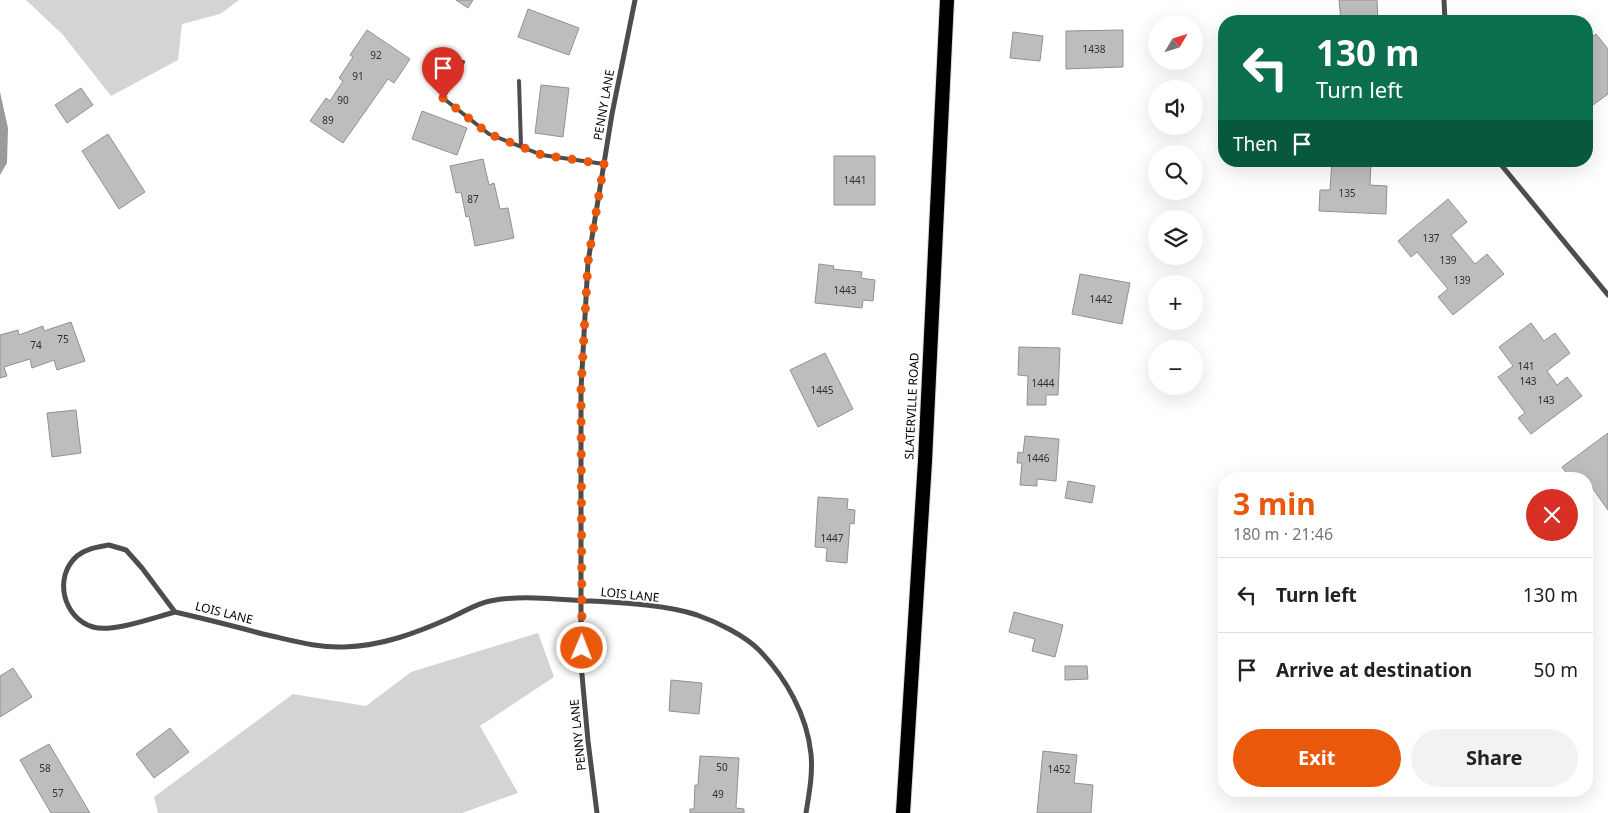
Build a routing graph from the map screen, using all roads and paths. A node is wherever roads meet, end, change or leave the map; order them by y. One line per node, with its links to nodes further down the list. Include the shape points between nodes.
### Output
1 (635, 0): 8 (street, PENNY LANE)
2 (947, 0): 15 (highway, SLATERVILLE ROAD, via 925,460)
3 (1444, 0): 4 (street)
4 (1445, 15)
5 (463, 62): 7 (lane, via 443,98 489,134)
6 (520, 81): 7 (lane)
7 (520, 146): 8 (lane, via 542,155)
8 (604, 164): 11 (street, PENNY LANE, via 588,262 581,389)
9 (1503, 167): 10 (street)
10 (1608, 295)
11 (582, 601): 12 (street, LOIS LANE, via 520,597 489,602 406,637 346,647 316,647); 13 (street, PENNY LANE, via 581,664); 14 (street, LOIS LANE, via 682,611 729,629 758,649 798,705 804,721 811,755)
12 (175, 612): 12 (street, LOIS LANE, via 126,550 110,545 92,548 77,556 66,571 63,588 67,604 78,618 92,627 108,629)
13 (597, 813)
14 (806, 813)
15 (903, 813)

